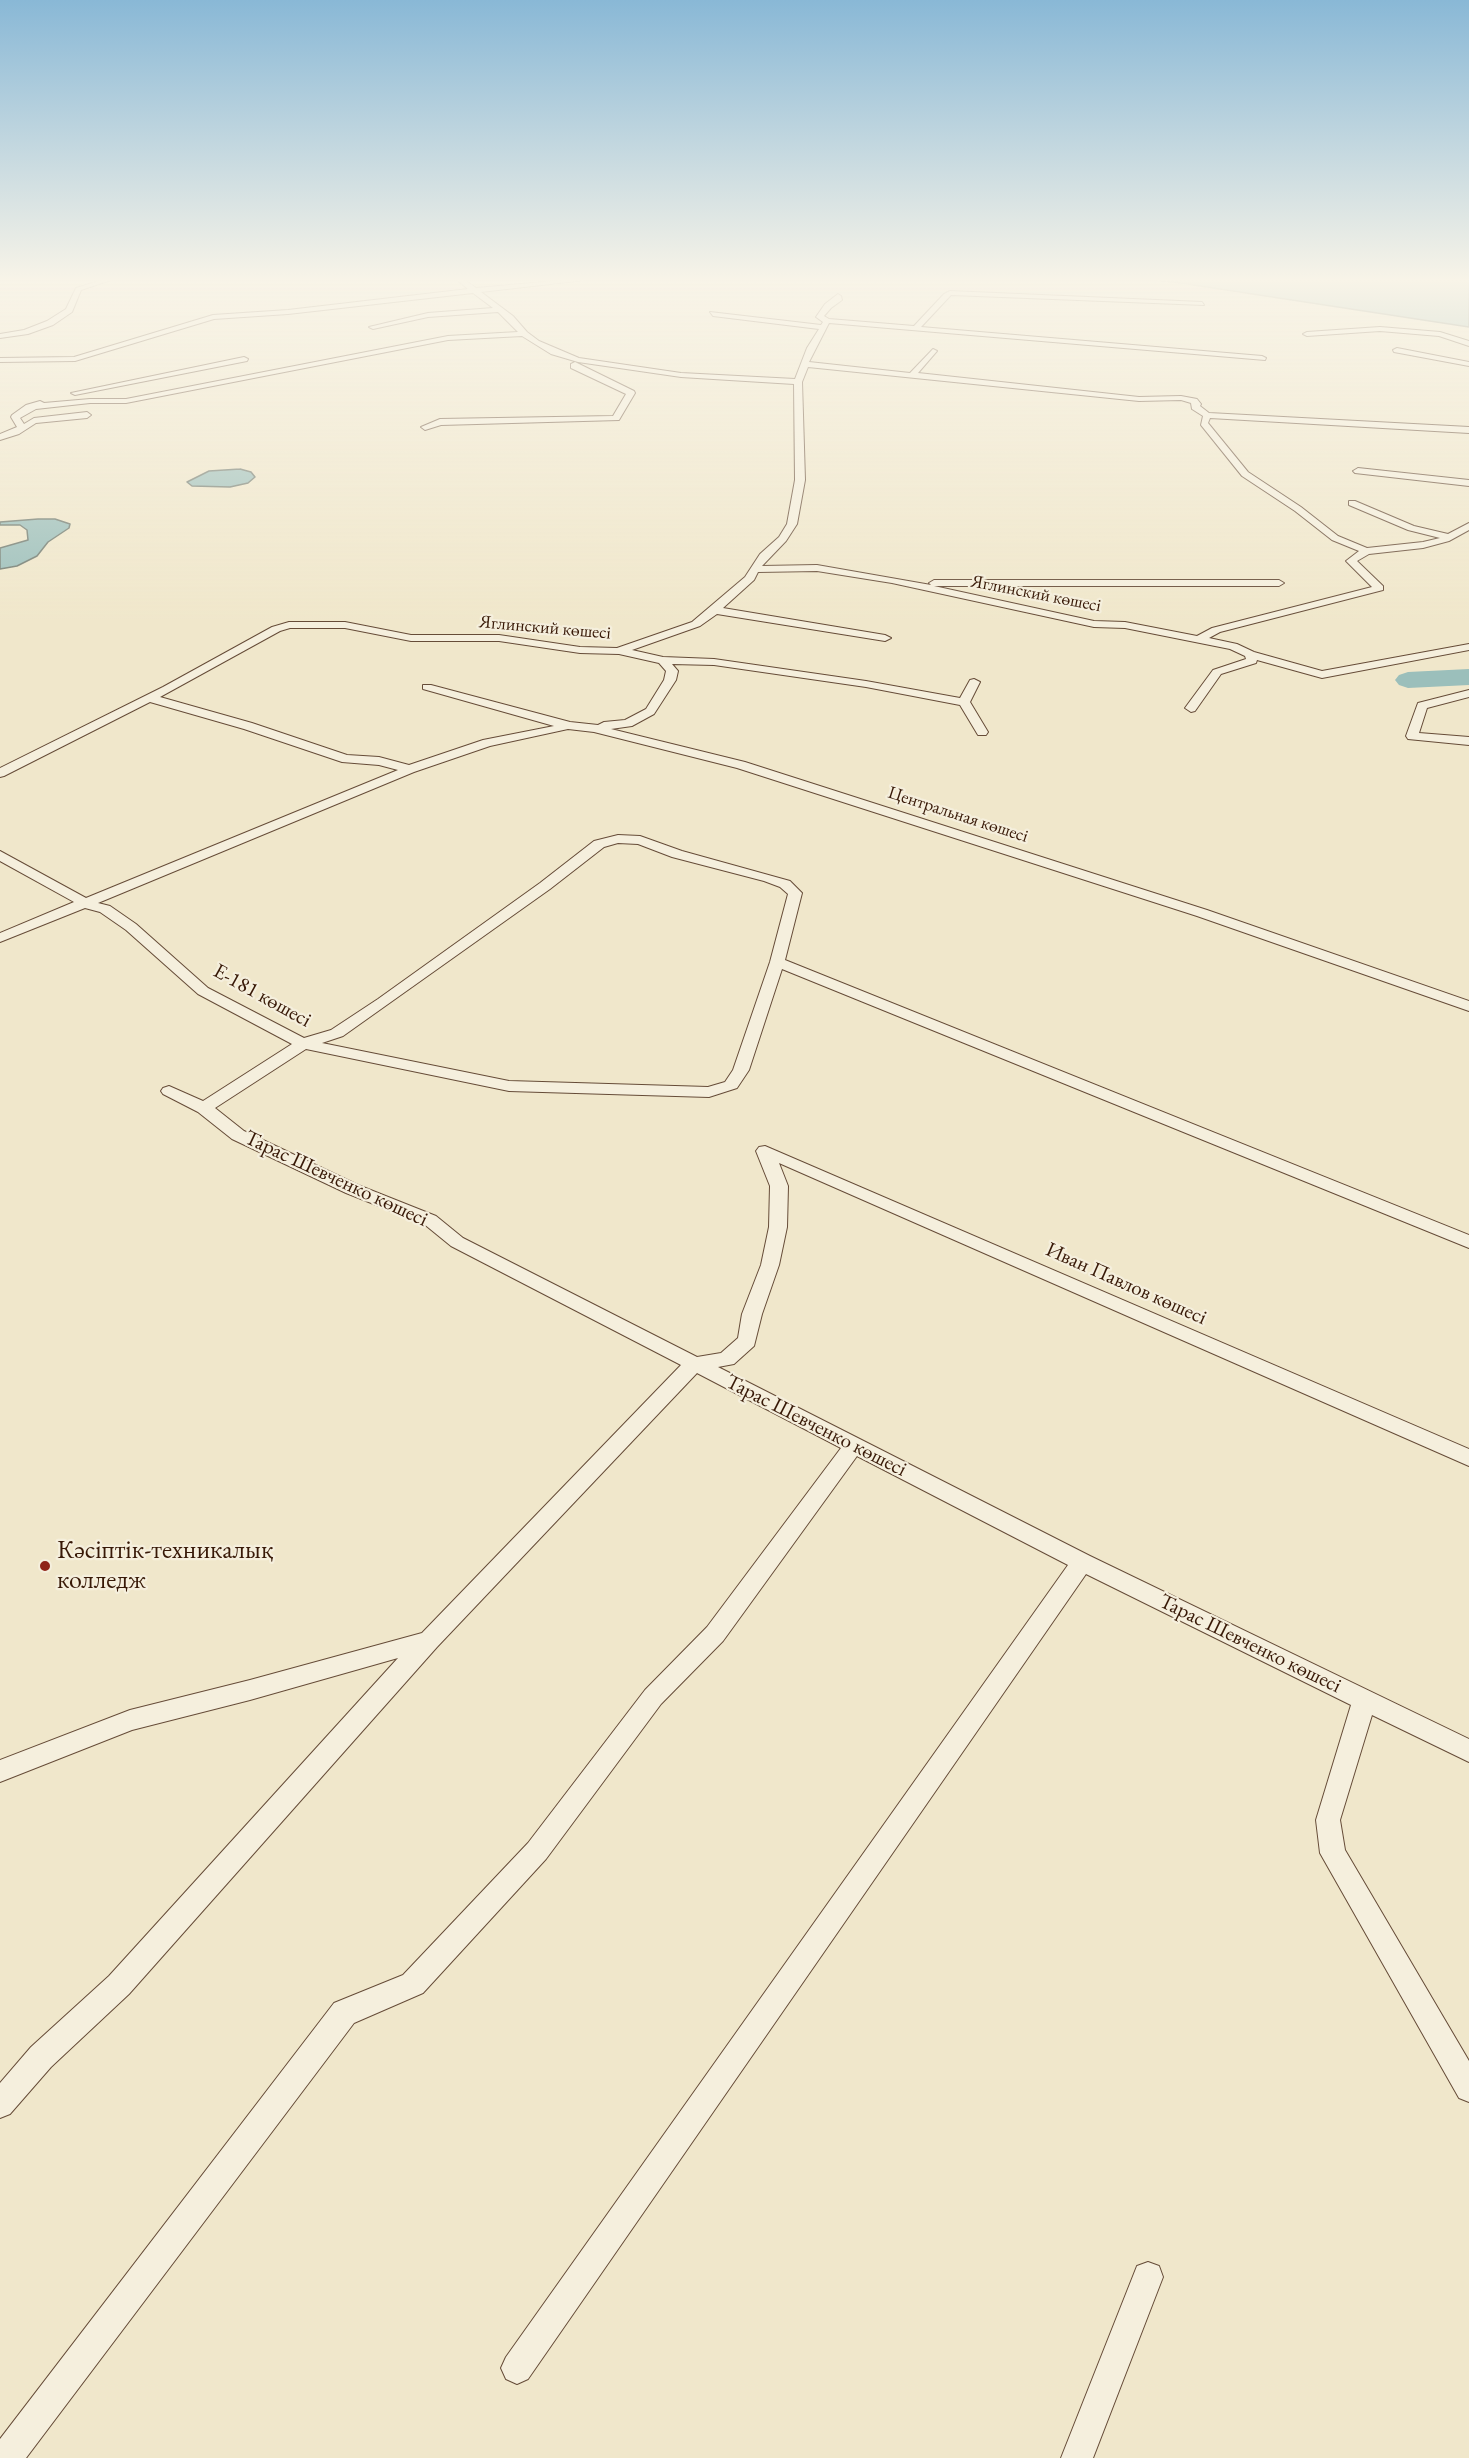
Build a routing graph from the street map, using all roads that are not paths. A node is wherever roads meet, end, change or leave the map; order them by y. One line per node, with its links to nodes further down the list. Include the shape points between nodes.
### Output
1 (75, 393): 6 (street)
2 (168, 393): 6 (street, via 126,401)
3 (630, 393): 9 (street, via 616,418 446,422)
4 (798, 393): 19 (street, via 800,480 792,524)
5 (1079, 393): 8 (street, via 1194,400 1195,407)
6 (29, 407): 10 (street, via 15,417)
7 (87, 415): 10 (street, via 34,422)
8 (1206, 415): 11 (street); 18 (street, via 1204,423 1245,474 1335,538)
9 (425, 427)
10 (22, 428): 12 (street)
11 (1469, 430)
12 (0, 437)
13 (1358, 471): 14 (street)
14 (1469, 483)
15 (1352, 503): 17 (street, via 1411,528)
16 (1466, 530): 17 (street)
17 (1449, 537): 18 (street, via 1423,545)
18 (1366, 551): 24 (street, via 1351,561 1379,588 1216,630)
19 (754, 569): 21 (street, Яглинский көшесі, via 817,568); 22 (street, Яглинский көшесі, via 750,578)
20 (1279, 583): 21 (street)
21 (908, 584): 24 (street, Яглинский көшесі, via 1094,624 1125,625)
22 (715, 610): 23 (street); 26 (street, Яглинский көшесі, via 696,624)
23 (885, 638)
24 (1198, 640): 27 (street, Яглинский көшесі, via 1233,646)
25 (1469, 647): 27 (street, Яглинский көшесі, via 1322,675)
26 (618, 651): 28 (street); 32 (street, Яглинский көшесі, via 580,650 499,638 411,638 345,625 289,625)
27 (1250, 654): 34 (street, via 1252,661 1217,672)
28 (663, 660): 33 (street, via 714,662); 36 (street, via 672,671 670,680 650,711 628,723)
29 (974, 682): 33 (street)
30 (427, 687): 35 (street, Центральная көшесі)
31 (1469, 693): 38 (street, via 1422,706 1412,736)
32 (149, 698): 39 (street, via 346,759 379,761); 40 (street, Яглинский көшесі)
33 (964, 702): 37 (street)
34 (1191, 708)
35 (569, 726): 36 (street, Центральная көшесі); 39 (street, via 487,743)
36 (594, 728): 45 (street, Центральная көшесі, via 741,765 1202,913)
37 (982, 732)
38 (1469, 741)
39 (410, 769): 42 (street)
40 (0, 773)
41 (0, 855): 42 (street, Е-181 көшесі)
42 (87, 904): 43 (street); 46 (street, Е-181 көшесі, via 105,909 130,927 203,991)
43 (0, 938)
44 (777, 962): 46 (street, Е-181 көшесі, via 741,1070 731,1085 709,1092 509,1086); 46 (street, Е-181 көшесі, via 795,893 785,884 640,840 618,839 599,844 337,1033); 49 (street)
45 (1469, 1006)
46 (303, 1044): 48 (street)
47 (169, 1092): 48 (street, Тарас Шевченко көшесі)
48 (204, 1108): 50 (street, Тарас Шевченко көшесі, via 238,1135 352,1189 430,1220 457,1242)
49 (1469, 1242)
50 (694, 1364): 51 (street, Тарас Шевченко көшесі); 52 (street, Иван Павлов көшесі, via 727,1359 747,1341 778,1227 779,1186 765,1151); 54 (street)
51 (854, 1445): 53 (street, Тарас Шевченко көшесі); 62 (street, via 715,1634 653,1697 537,1851 413,1984 344,2013)
52 (1469, 1458)
53 (1082, 1562): 55 (street, Тарас Шевченко көшесі); 61 (street)
54 (429, 1640): 57 (street, via 130,1720); 59 (street, via 119,1985 41,2057)
55 (1364, 1701): 56 (street, Тарас Шевченко көшесі); 58 (street, via 1328,1820 1334,1852)
56 (1469, 1751)
57 (0, 1771)
58 (1469, 2088)
59 (0, 2104)
60 (1148, 2277): 63 (street)
61 (517, 2367)
62 (6, 2458)
63 (1077, 2458)

